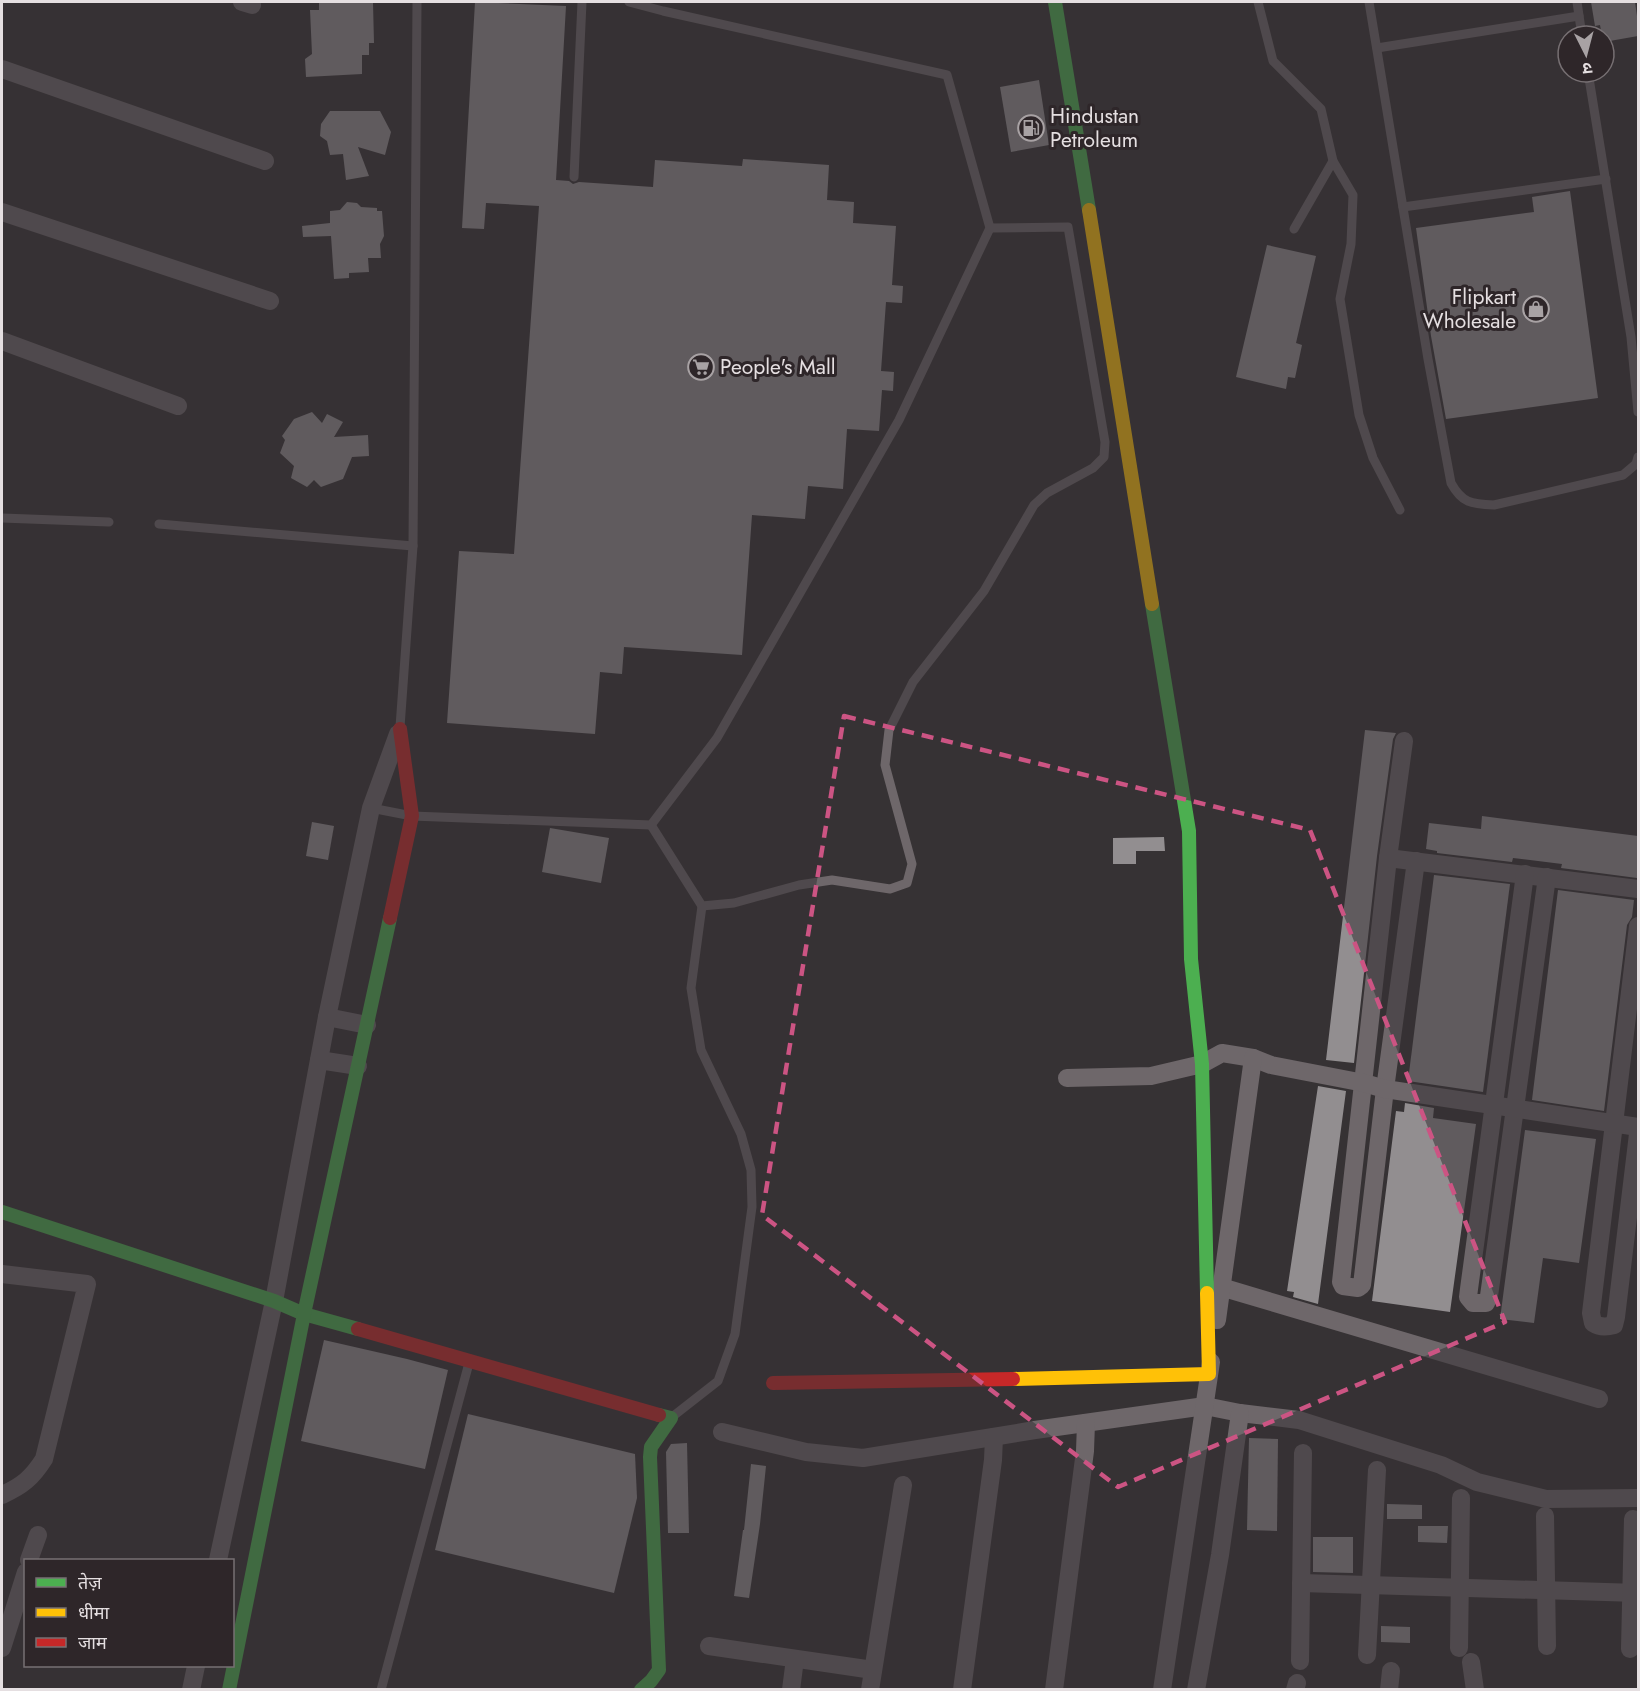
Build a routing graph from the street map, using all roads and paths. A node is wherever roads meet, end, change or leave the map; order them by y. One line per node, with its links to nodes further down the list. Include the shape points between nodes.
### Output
1 (417, 2): 30 (lane)
2 (582, 2): 15 (lane)
3 (629, 2): 19 (lane, via 947,75)
4 (1055, 2): 47 (street, via 1189,831 1191,959)
5 (1258, 2): 14 (lane, via 1273,61 1321,109)
6 (1369, 2): 10 (lane)
7 (1577, 2): 8 (lane)
8 (1579, 15): 9 (lane); 10 (lane)
9 (1580, 24)
10 (1377, 48): 17 (lane)
11 (2, 69): 13 (street)
12 (1590, 84): 16 (lane)
13 (265, 161)
14 (1333, 161): 20 (lane); 26 (lane, via 1353,195 1351,244 1340,299 1359,415 1373,458)
15 (574, 177)
16 (1605, 179): 17 (lane); 24 (lane, via 1631,337)
17 (1403, 207): 25 (lane, via 1450,483 1458,496 1475,504 1494,505 1623,475)
18 (2, 212): 21 (street)
19 (990, 228): 35 (lane, via 899,420 717,738); 41 (lane, via 1068,227 1105,442 1104,457 1034,505 984,591 912,682 890,730 885,765 912,864 908,883 890,889 832,880 734,903)
20 (1294, 229)
21 (270, 301)
22 (2, 340): 23 (street)
23 (178, 406)
24 (1638, 412)
25 (1638, 457)
26 (1400, 510)
27 (2, 518): 28 (lane)
28 (109, 522)
29 (159, 524): 30 (lane)
30 (413, 546): 31 (lane)
31 (400, 729): 33 (street); 34 (street)
32 (1404, 741): 36 (street)
33 (371, 808): 34 (lane); 43 (street)
34 (412, 816): 35 (lane); 44 (street)
35 (651, 825): 41 (lane)
36 (1388, 858): 37 (street); 50 (street)
37 (1416, 861): 38 (street); 51 (street)
38 (1525, 874): 39 (street); 52 (street)
39 (1547, 877): 40 (street); 53 (street)
40 (1638, 889)
41 (702, 906): 68 (lane, via 691,988 701,1050 741,1134 750,1170 752,1207 735,1334 718,1381)
42 (1638, 926): 54 (street)
43 (327, 1017): 44 (street); 46 (street)
44 (367, 1025): 48 (street)
45 (1253, 1058): 47 (street, via 1222,1053); 50 (street); 59 (street)
46 (319, 1060): 48 (street); 60 (street)
47 (1202, 1064): 49 (street, via 1151,1076); 63 (street)
48 (358, 1066): 61 (street)
49 (1067, 1078)
50 (1364, 1083): 51 (street); 51 (street, via 1341,1282 1347,1288 1362,1285)
51 (1385, 1089): 52 (street)
52 (1493, 1106): 53 (street); 53 (street, via 1468,1297 1473,1303 1486,1303 1490,1296)
53 (1515, 1109): 54 (street)
54 (1614, 1123): 55 (street); 56 (street, via 1591,1313 1597,1326 1614,1325 1616,1317)
55 (1638, 1127)
56 (1638, 1134)
57 (2, 1212): 60 (street)
58 (2, 1274): 75 (street, via 87,1284 44,1459 18,1488)
59 (1221, 1287): 63 (street); 65 (street)
60 (274, 1301): 61 (street); 82 (street)
61 (304, 1314): 62 (street); 97 (street)
62 (470, 1361): 68 (street); 104 (lane)
63 (1209, 1374): 64 (street); 66 (street)
64 (773, 1383)
65 (1599, 1399)
66 (1205, 1406): 67 (street); 69 (street); 110 (street)
67 (1240, 1413): 77 (street, via 1299,1420 1441,1465 1477,1482 1546,1499); 111 (street)
68 (671, 1418): 105 (street, via 651,1447 659,1670)
69 (1086, 1423): 71 (street); 109 (street)
70 (722, 1432): 71 (street, via 806,1452 863,1458)
71 (994, 1437): 108 (street)
72 (1303, 1453): 84 (street)
73 (1377, 1470): 85 (street)
74 (903, 1485): 100 (street)
75 (2, 1495)
76 (1461, 1498): 86 (street)
77 (1638, 1498)
78 (1545, 1516): 87 (street)
79 (1633, 1519): 88 (street)
80 (38, 1535): 81 (street)
81 (29, 1559)
82 (218, 1559)
83 (24, 1577): 89 (street)
84 (1301, 1583): 85 (street); 96 (street)
85 (1371, 1585): 86 (street); 94 (street)
86 (1460, 1587): 87 (street); 113 (street, via 1465,1655)
87 (1546, 1590): 88 (street); 91 (street)
88 (1635, 1593): 93 (street)
89 (5, 1625): 92 (street)
90 (709, 1646): 95 (street)
91 (1547, 1646)
92 (2, 1648)
93 (1630, 1649)
94 (1367, 1655)
95 (795, 1659): 100 (street); 106 (street)
96 (1300, 1661)
97 (234, 1664)
98 (196, 1667): 102 (street)
99 (233, 1667): 103 (street)
100 (873, 1670): 107 (street)
101 (1391, 1671): 112 (street)
102 (191, 1689)
103 (229, 1689)
104 (381, 1689)
105 (641, 1689)
106 (791, 1689)
107 (870, 1689)
108 (962, 1689)
109 (1054, 1689)
110 (1162, 1689)
111 (1196, 1689)
112 (1389, 1689)
113 (1475, 1689)

